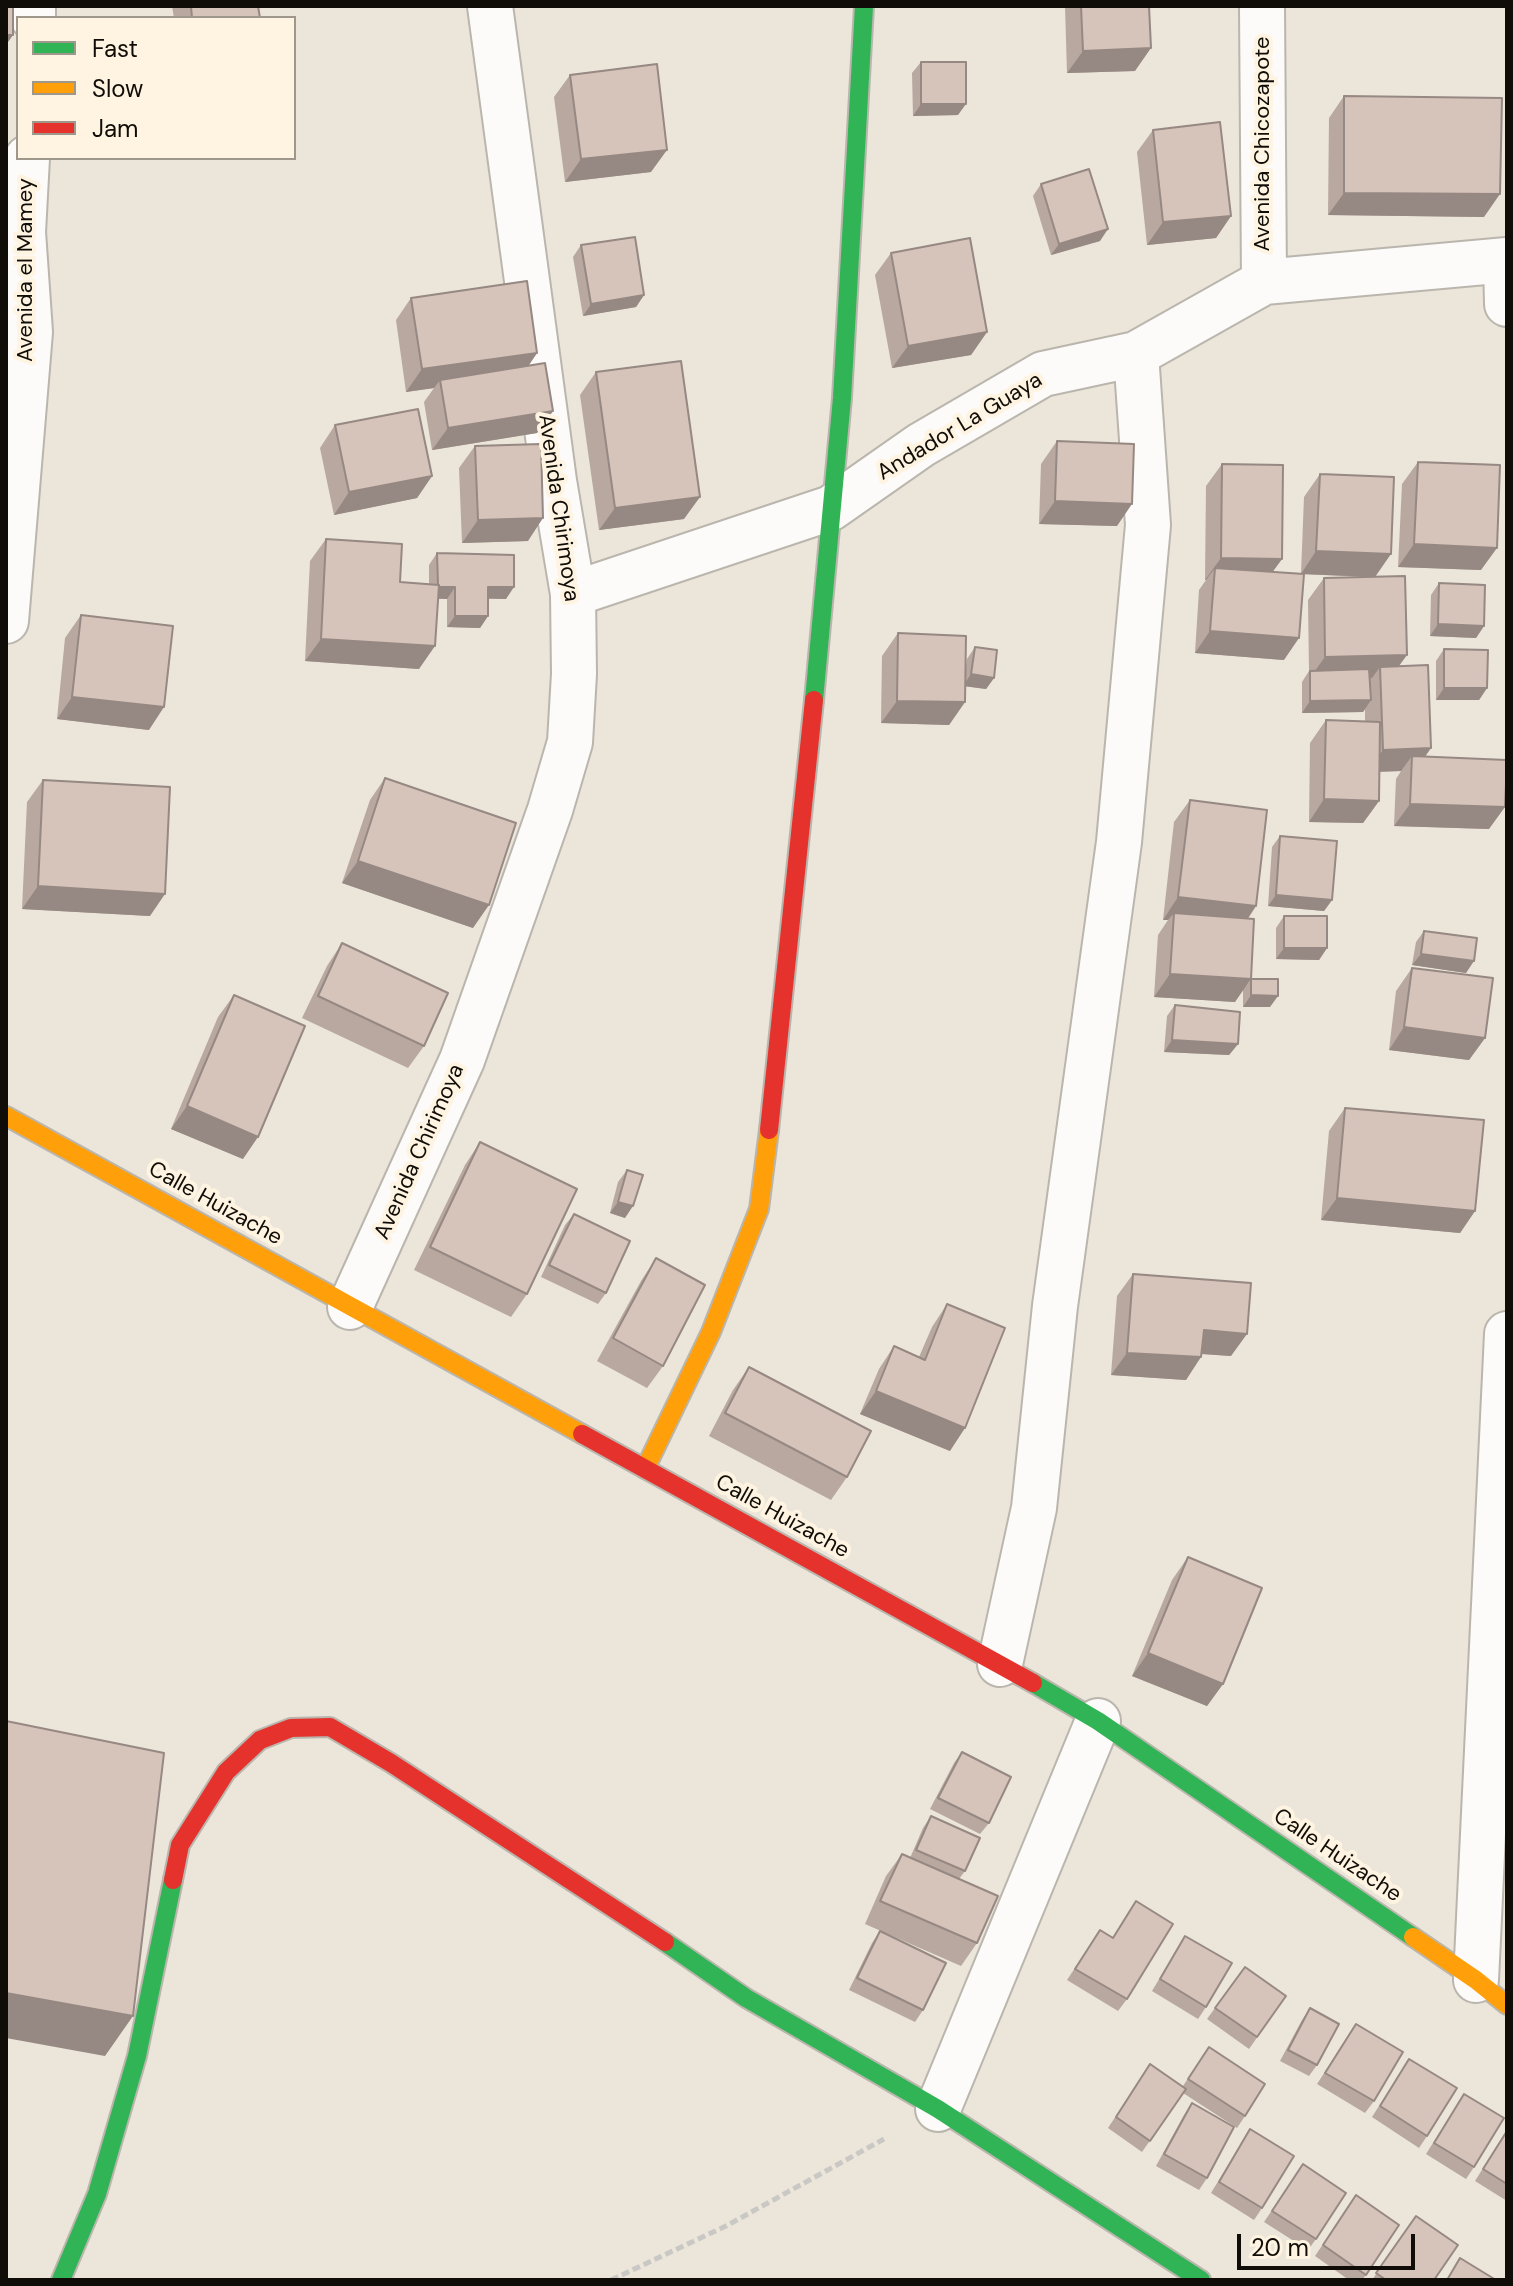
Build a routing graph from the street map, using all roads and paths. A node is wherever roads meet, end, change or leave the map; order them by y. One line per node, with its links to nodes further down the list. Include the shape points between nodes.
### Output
1 (490, 6): 10 (street, Avenida Chirimoya)
2 (864, 6): 9 (street)
3 (1262, 6): 6 (street, Avenida Chicozapote)
4 (27, 160): 11 (street, Avenida el Mamey, via 23,232 30,332)
5 (1506, 260): 6 (street, Andador La Guaya); 7 (street)
6 (1264, 282): 8 (street, Andador La Guaya)
7 (1507, 304)
8 (1136, 354): 9 (street, Andador La Guaya, via 1043,374 921,445); 16 (street, via 1148,525 1119,842 1055,1306 1034,1508)
9 (831, 508): 10 (street, Andador La Guaya); 15 (street, via 759,1209 711,1332)
10 (573, 594): 13 (street, Avenida Chirimoya, via 570,742 550,810 462,1060)
11 (6, 621)
12 (6, 1116): 13 (street, Calle Huizache)
13 (350, 1307): 15 (street, Calle Huizache)
14 (1507, 1334): 18 (street)
15 (645, 1469): 16 (street, Calle Huizache)
16 (1000, 1664): 17 (street, Calle Huizache)
17 (1098, 1721): 18 (street, Calle Huizache); 19 (street)
18 (1492, 1993)
19 (938, 2109): 20 (street, via 746,1998 366,1748 330,1727 291,1728 260,1740 226,1772 180,1845 137,2056 97,2194); 21 (path, via 726,2226); 22 (street)
20 (61, 2280)
21 (611, 2280)
22 (1201, 2280)

